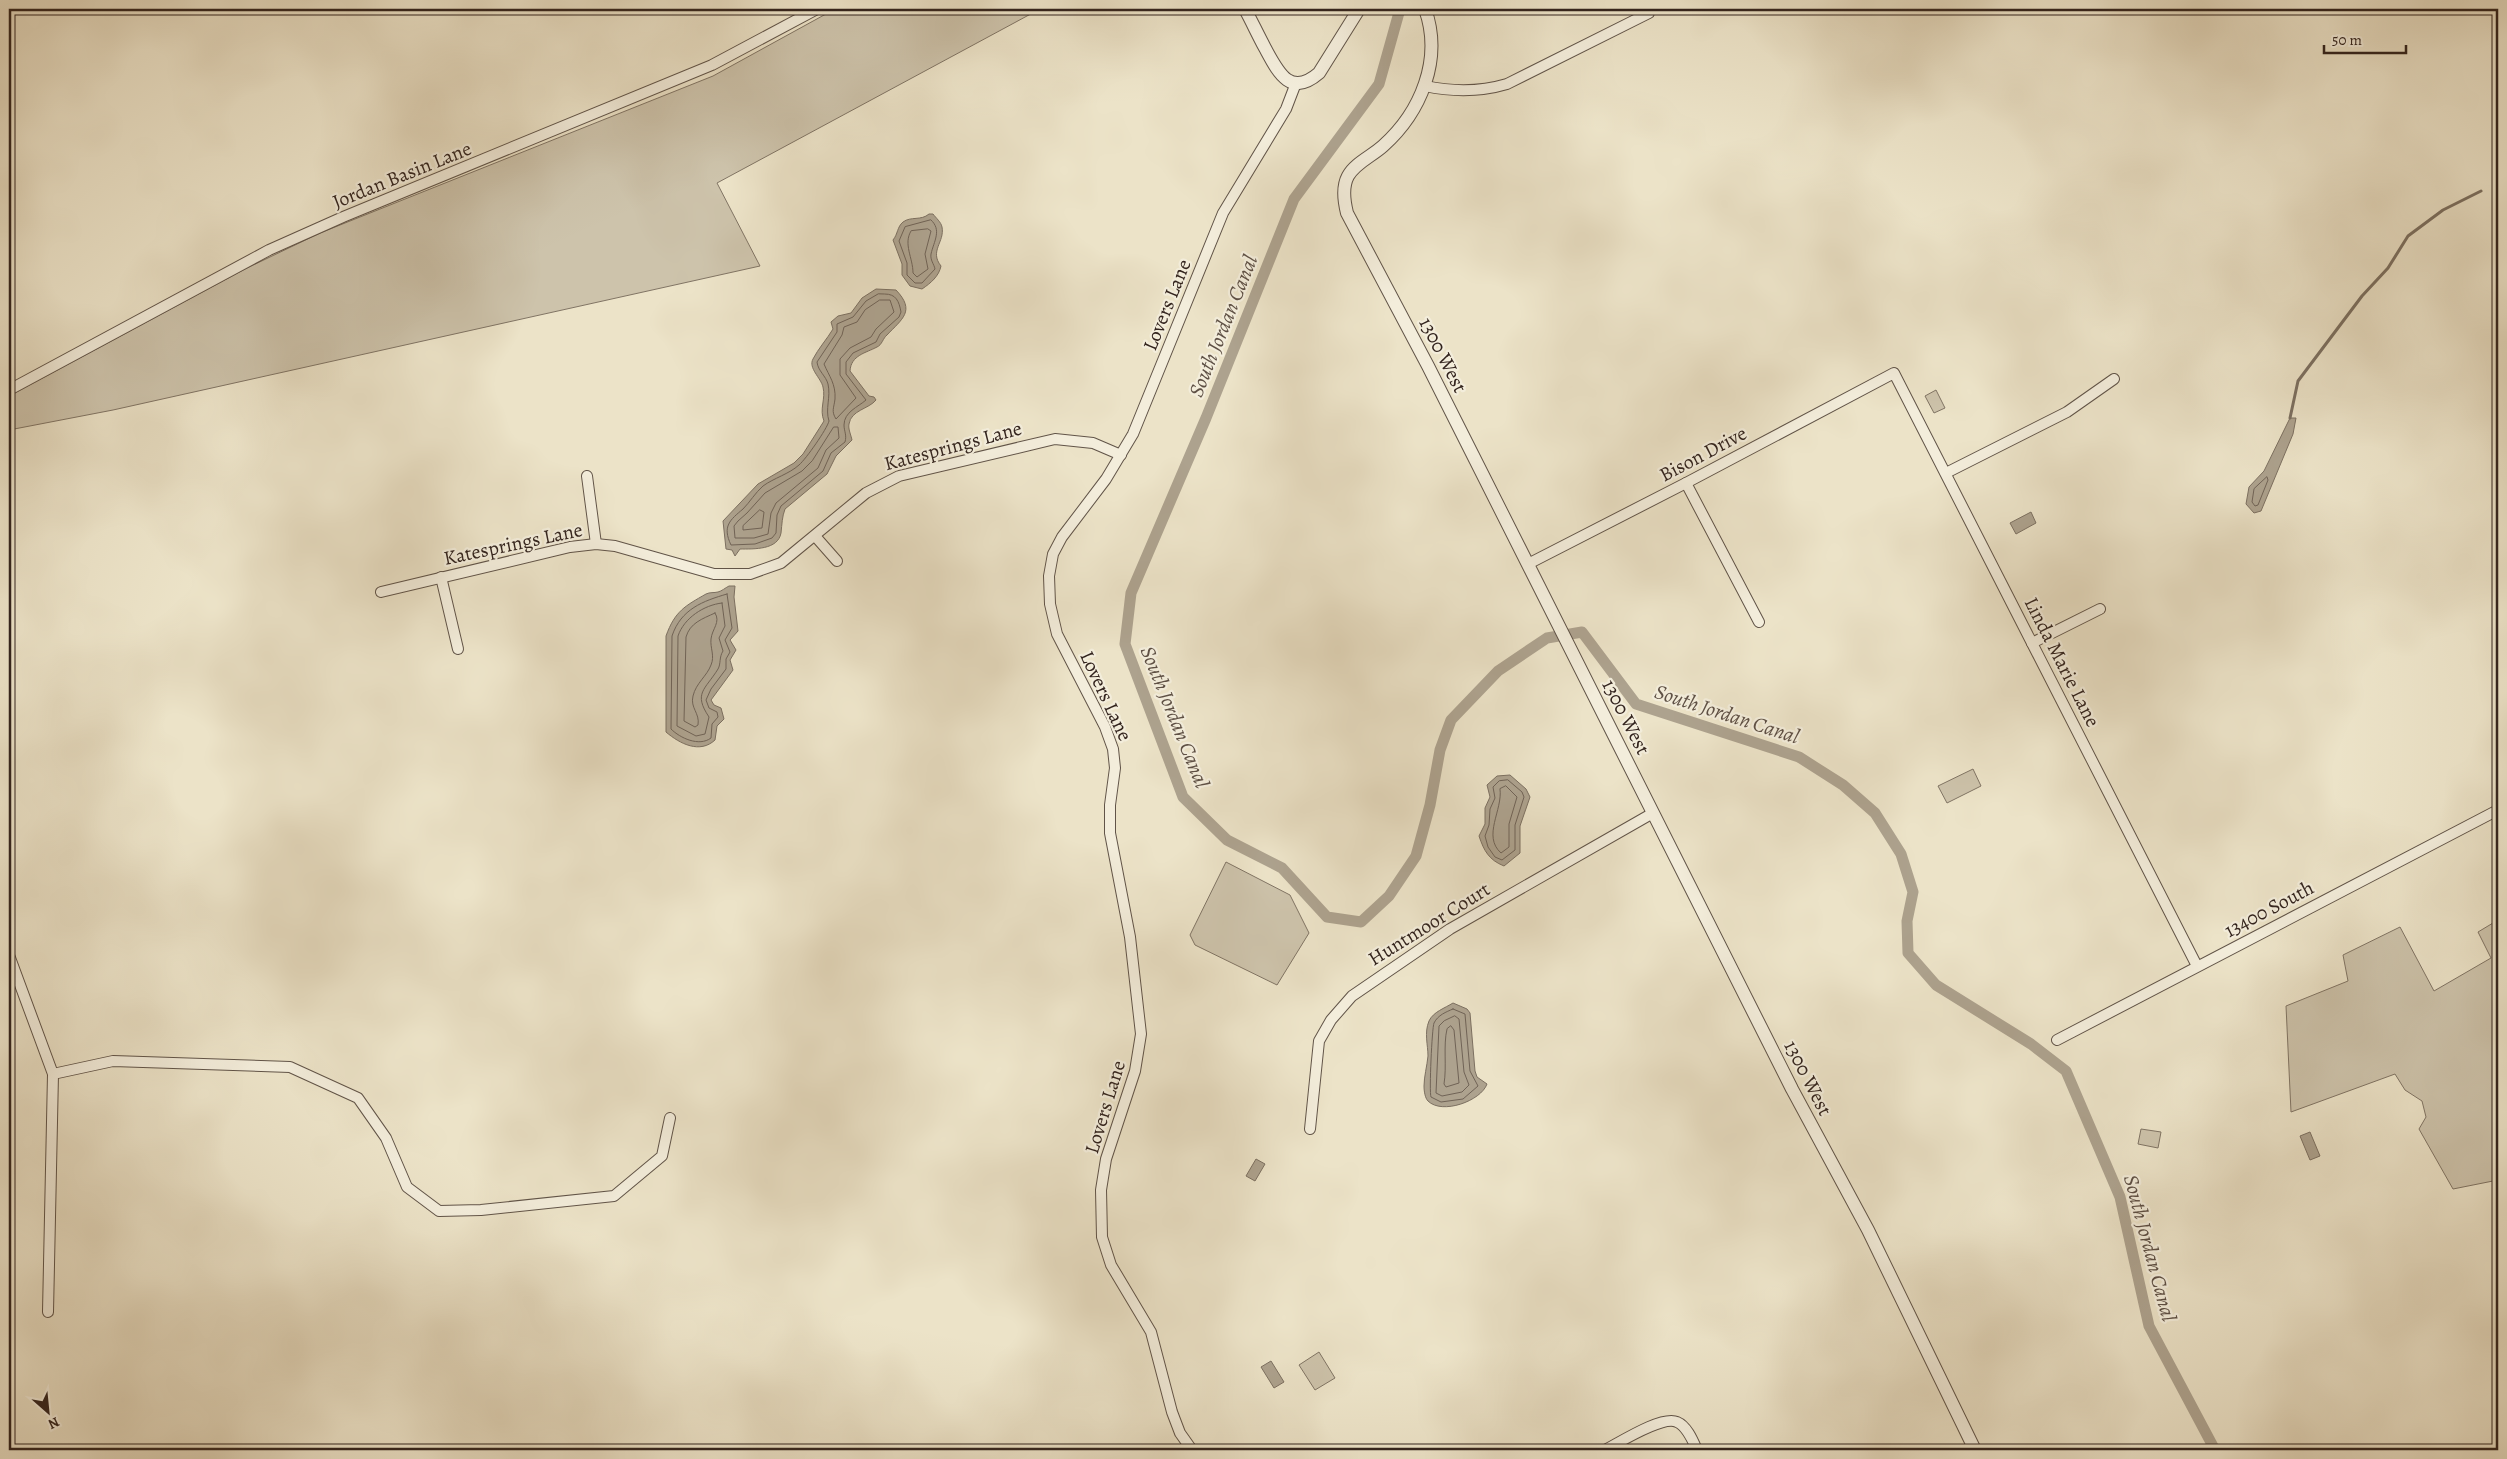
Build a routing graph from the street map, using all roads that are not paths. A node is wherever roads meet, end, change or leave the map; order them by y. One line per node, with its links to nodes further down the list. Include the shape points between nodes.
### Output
1 (817, 9): 10 (street, Jordan Basin Lane, via 712,65 269,250)
2 (1245, 9): 6 (street, via 1277,71)
3 (1359, 9): 6 (street, via 1320,73 1310,80)
4 (1425, 9): 7 (street, 1300 West, via 1431,44)
5 (1650, 9): 7 (street, via 1649,13 1508,84 1468,90)
6 (1296, 83): 11 (street, Lovers Lane, via 1286,109 1223,214 1133,434)
7 (1425, 86): 18 (street, 1300 West, via 1415,109 1400,130 1350,173 1344,188 1345,203 1351,222)
8 (1894, 373): 12 (street, Linda Marie Lane); 14 (street, Bison Drive)
9 (2114, 379): 12 (street, via 2067,412)
10 (9, 390)
11 (1121, 455): 15 (street, Katesprings Lane, via 1084,441 1055,438 909,473 888,480 866,493); 34 (street, Lovers Lane, via 1057,545 1050,571 1050,604 1063,647 1114,749 1110,833 1130,937 1141,1034 1135,1071 1106,1159 1101,1197 1102,1237 1111,1265 1151,1332 1172,1412 1180,1433)
12 (1946, 473): 23 (street, Linda Marie Lane)
13 (587, 476): 16 (street)
14 (1686, 483): 18 (street, Bison Drive); 22 (street)
15 (814, 536): 16 (street, Katesprings Lane, via 772,568 738,576 714,574 632,549); 17 (street)
16 (596, 544): 19 (street, Katesprings Lane)
17 (837, 562)
18 (1528, 564): 26 (street, 1300 West)
19 (441, 577): 20 (street, Katesprings Lane); 24 (street)
20 (381, 592)
21 (2100, 610): 23 (street)
22 (1759, 622)
23 (2032, 643): 28 (street, Linda Marie Lane)
24 (458, 648)
25 (2498, 810): 28 (street, 13400 South)
26 (1653, 813): 32 (street, Huntmoor Court, via 1450,929 1352,996 1330,1020 1319,1041); 37 (street, 1300 West, via 1792,1089 1868,1230)
27 (9, 955): 30 (street)
28 (2198, 966): 29 (street, 13400 South)
29 (2058, 1040)
30 (53, 1074): 31 (street, via 113,1060 290,1066 358,1098 386,1138 407,1187 439,1211 482,1210 614,1196 662,1156); 33 (street)
31 (670, 1118)
32 (1310, 1129)
33 (48, 1312)
34 (1192, 1450)
35 (1605, 1450): 36 (street, via 1656,1424 1676,1421)
36 (1697, 1450)
37 (1975, 1450)

